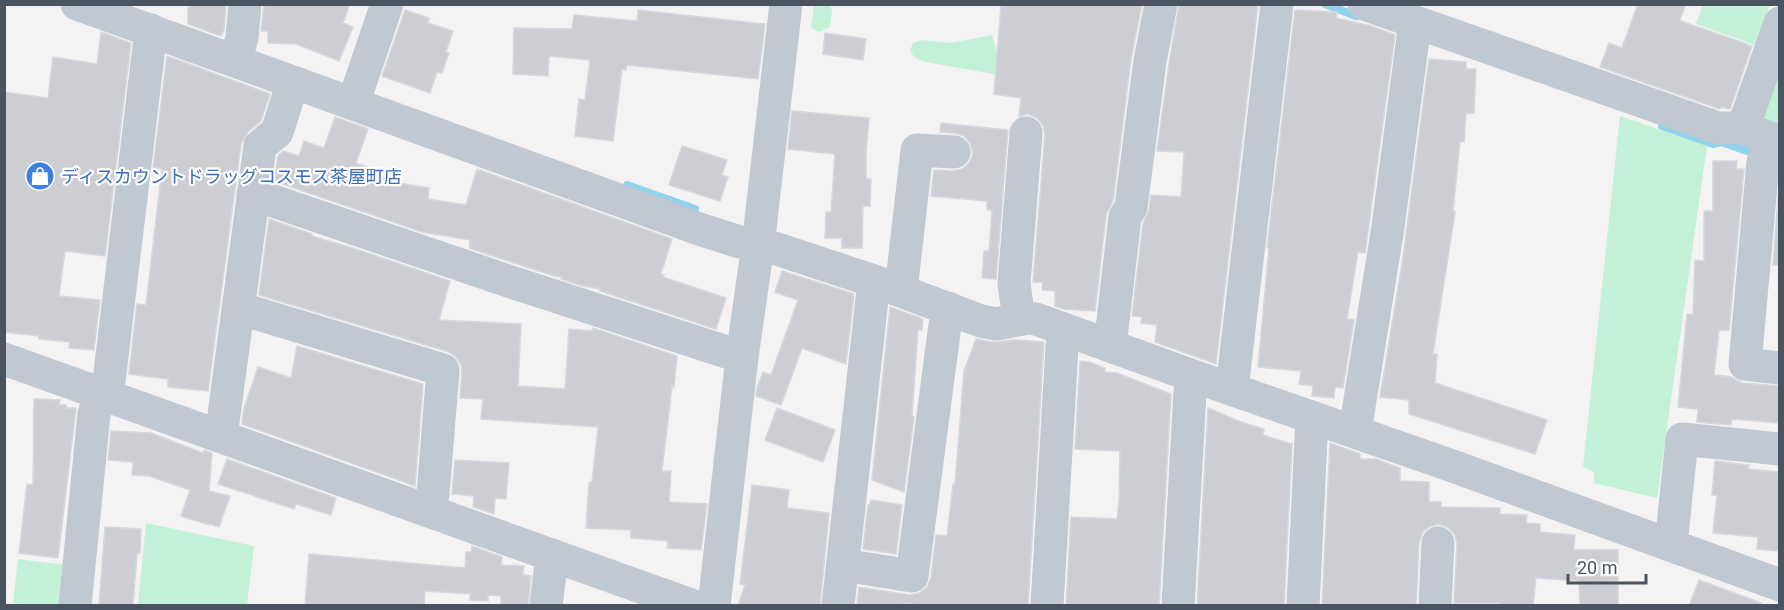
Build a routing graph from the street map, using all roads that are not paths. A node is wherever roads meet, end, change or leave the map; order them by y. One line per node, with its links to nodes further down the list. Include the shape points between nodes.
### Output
1 (245, 4): 11 (street)
2 (387, 4): 13 (street)
3 (786, 4): 18 (street)
4 (1161, 4): 24 (street, via 1131,207 1125,217)
5 (1277, 4): 29 (street)
6 (1364, 4): 8 (street)
7 (98, 8): 10 (street)
8 (1415, 23): 15 (street); 32 (street)
9 (1779, 23): 15 (street)
10 (151, 30): 11 (street); 30 (street, via 109,381)
11 (239, 51): 12 (street)
12 (292, 82): 13 (street); 17 (street, via 277,132 260,146)
13 (356, 93): 18 (street, via 699,229)
14 (1026, 133): 22 (street, via 1014,284)
15 (1764, 144): 27 (street, via 1745,364)
16 (954, 153): 19 (street, via 917,150)
17 (253, 194): 20 (street); 25 (street)
18 (758, 244): 19 (street); 25 (street)
19 (887, 286): 21 (street); 39 (street)
20 (238, 308): 33 (street); 35 (street, via 443,370 433,494)
21 (948, 308): 22 (street, via 996,324); 39 (street, via 912,576)
22 (1019, 319): 23 (street, via 1036,319)
23 (1064, 337): 24 (street); 46 (street)
24 (1110, 346): 28 (street)
25 (742, 357): 44 (street)
26 (4, 359): 30 (street)
27 (1779, 368)
28 (1191, 383): 29 (street); 47 (street)
29 (1232, 389): 31 (street)
30 (100, 401): 33 (street); 41 (street)
31 (1311, 424): 32 (street); 48 (street)
32 (1355, 431): 37 (street)
33 (221, 436): 35 (street)
34 (1779, 449): 37 (street, via 1682,439)
35 (427, 510): 38 (street)
36 (1438, 543): 49 (street)
37 (1671, 545): 40 (street)
38 (551, 561): 42 (street); 43 (street)
39 (843, 565): 45 (street)
40 (1779, 585)
41 (75, 606)
42 (546, 606)
43 (694, 606)
44 (714, 606)
45 (838, 606)
46 (1047, 606)
47 (1178, 606)
48 (1303, 606)
49 (1435, 606)

